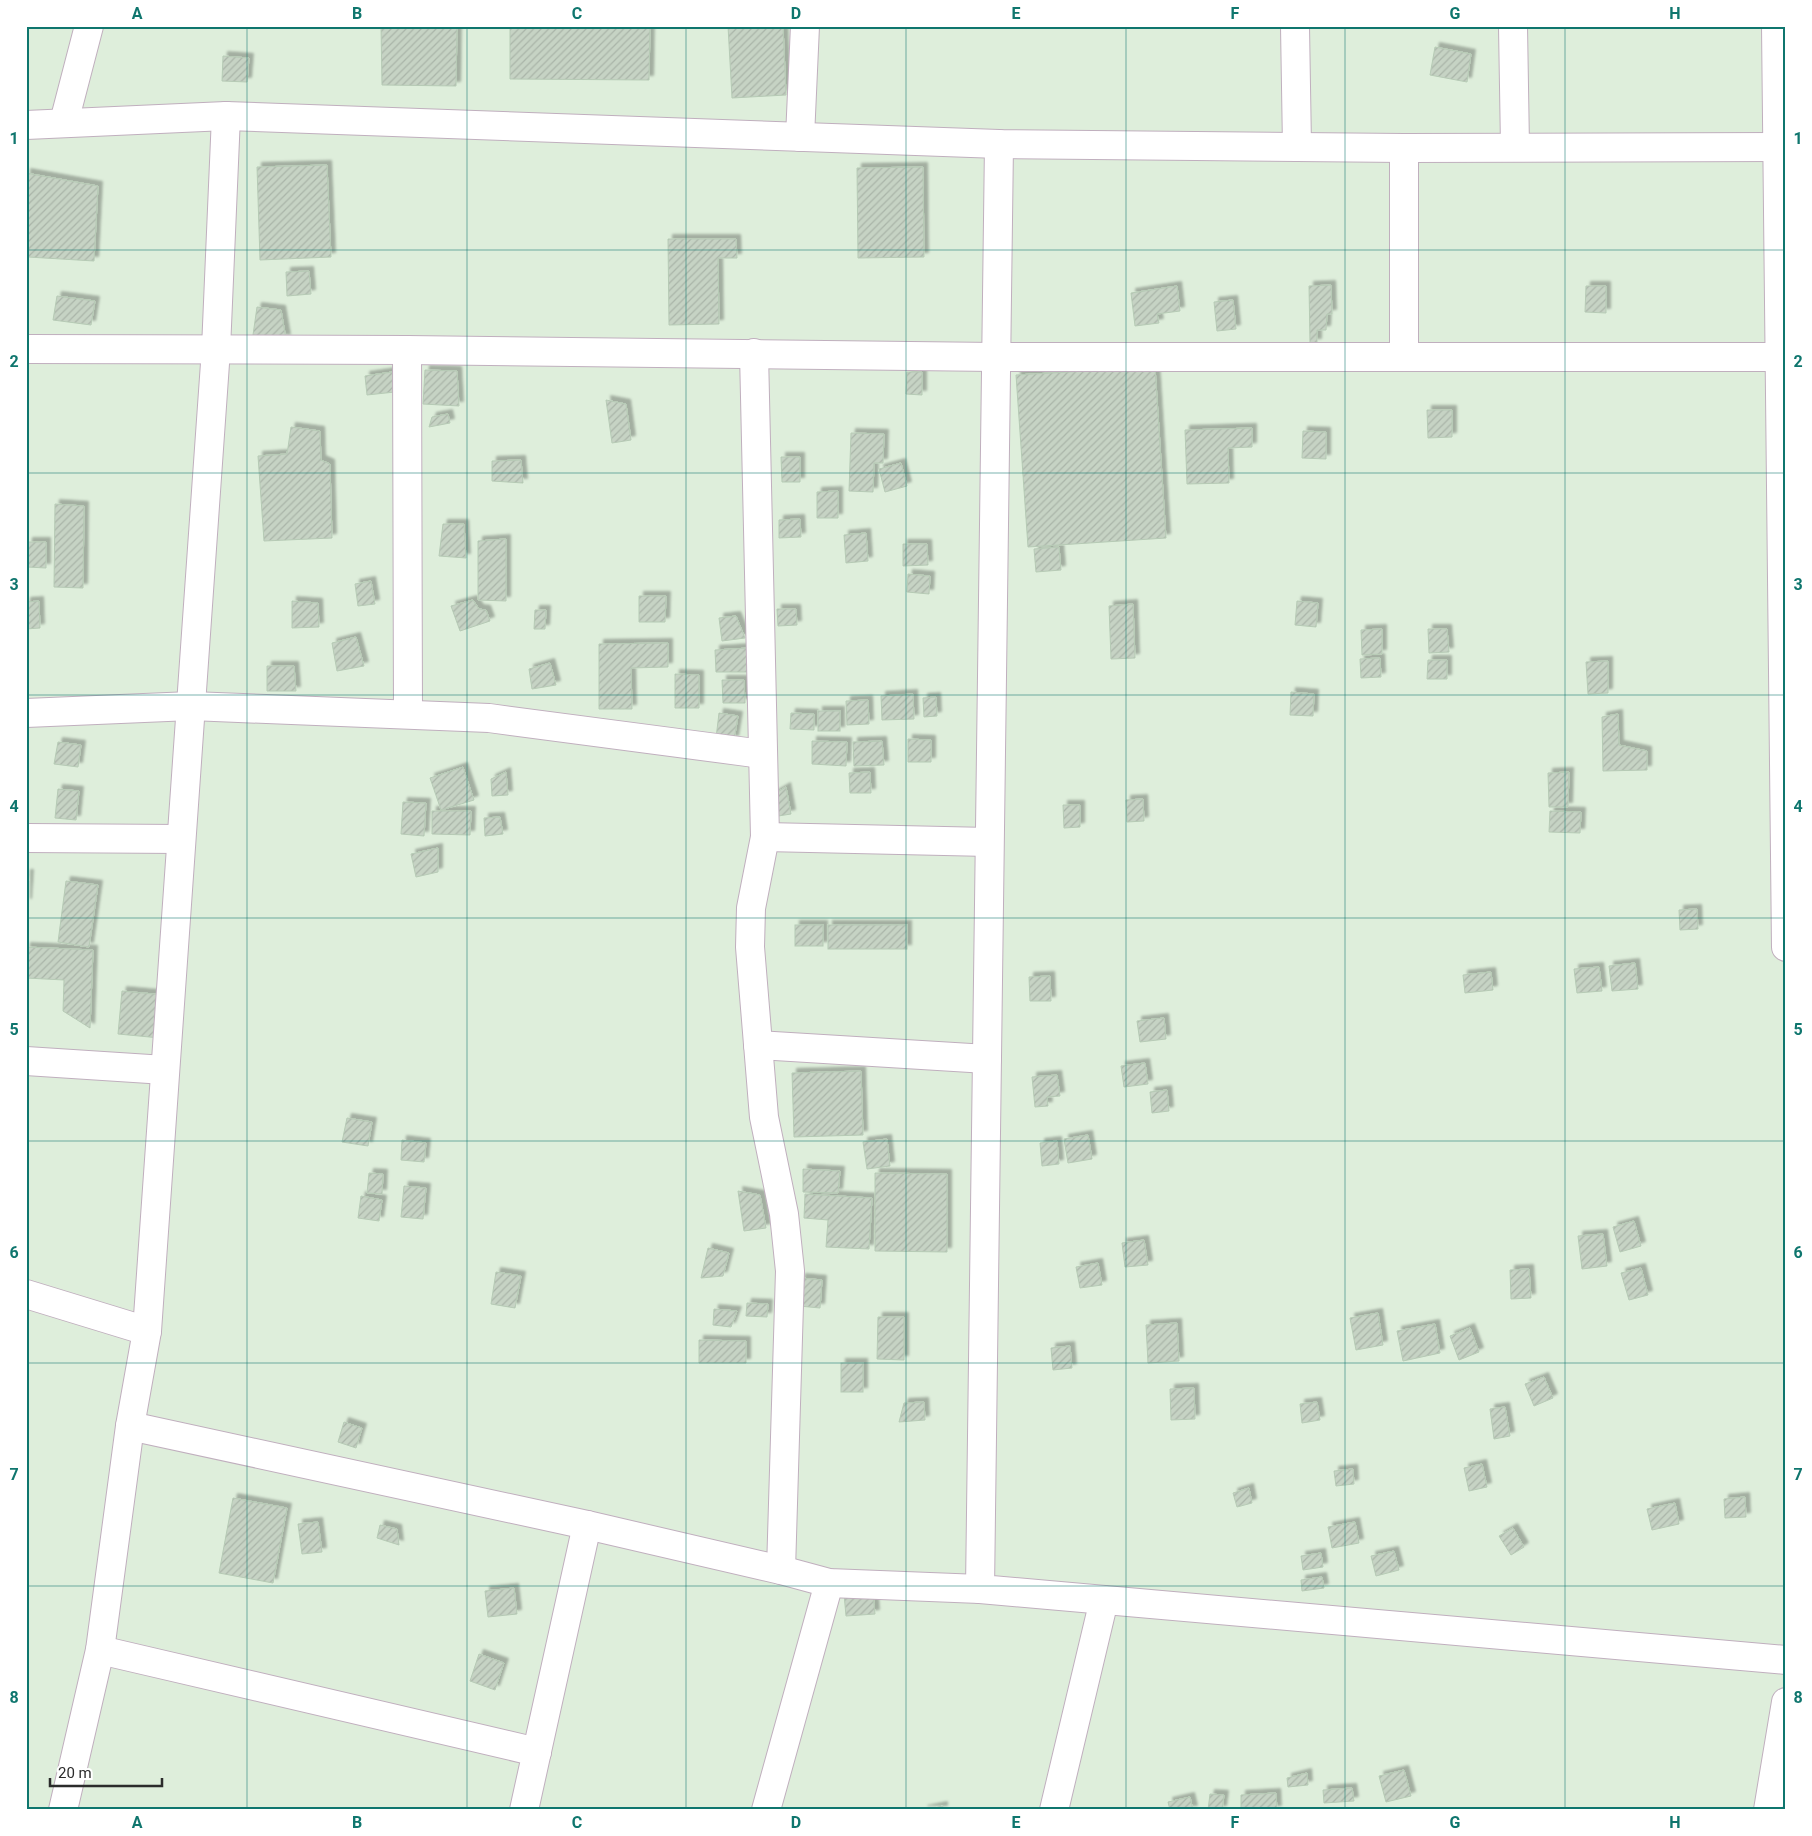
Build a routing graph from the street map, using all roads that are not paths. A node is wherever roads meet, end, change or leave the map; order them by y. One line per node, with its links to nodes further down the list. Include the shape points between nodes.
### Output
1 (89, 26): 7 (street)
2 (805, 26): 9 (street)
3 (1295, 26): 11 (street)
4 (1513, 26): 12 (street)
5 (1776, 26): 13 (street)
6 (226, 116): 7 (street); 9 (street); 16 (street)
7 (64, 122): 8 (street)
8 (26, 125)
9 (800, 137): 10 (street)
10 (999, 144): 11 (street); 19 (street)
11 (1297, 147): 14 (street)
12 (1516, 147): 13 (street); 14 (street)
13 (1782, 147): 21 (street)
14 (1404, 148): 20 (street)
15 (26, 349): 16 (street)
16 (216, 349): 17 (street); 23 (street)
17 (407, 350): 18 (street); 25 (street)
18 (754, 353): 19 (street); 26 (street)
19 (995, 357): 20 (street); 30 (street)
20 (1404, 357): 21 (street)
21 (1783, 357): 22 (street)
22 (1785, 697): 31 (street)
23 (191, 706): 24 (street); 25 (street); 29 (street)
24 (26, 713)
25 (408, 714): 26 (street, via 489,718)
26 (762, 754): 27 (street)
27 (765, 837): 30 (street); 32 (street, via 752,908 750,947)
28 (26, 838): 29 (street)
29 (181, 839): 35 (street)
30 (989, 842): 33 (street)
31 (1786, 946)
32 (758, 1045): 33 (street); 40 (street, via 764,1117 784,1214 790,1271)
33 (987, 1059): 42 (street)
34 (26, 1061): 35 (street)
35 (165, 1070): 37 (street)
36 (26, 1294): 37 (street)
37 (147, 1331): 38 (street)
38 (130, 1426): 39 (street); 44 (street)
39 (587, 1525): 40 (street); 47 (street)
40 (781, 1570): 41 (street)
41 (829, 1582): 42 (street); 50 (street)
42 (980, 1589): 43 (street)
43 (1104, 1600): 45 (street); 51 (street)
44 (100, 1650): 47 (street); 48 (street)
45 (1786, 1660)
46 (1786, 1702): 52 (street)
47 (537, 1752): 49 (street)
48 (64, 1810)
49 (524, 1810)
50 (766, 1810)
51 (1054, 1810)
52 (1768, 1810)

